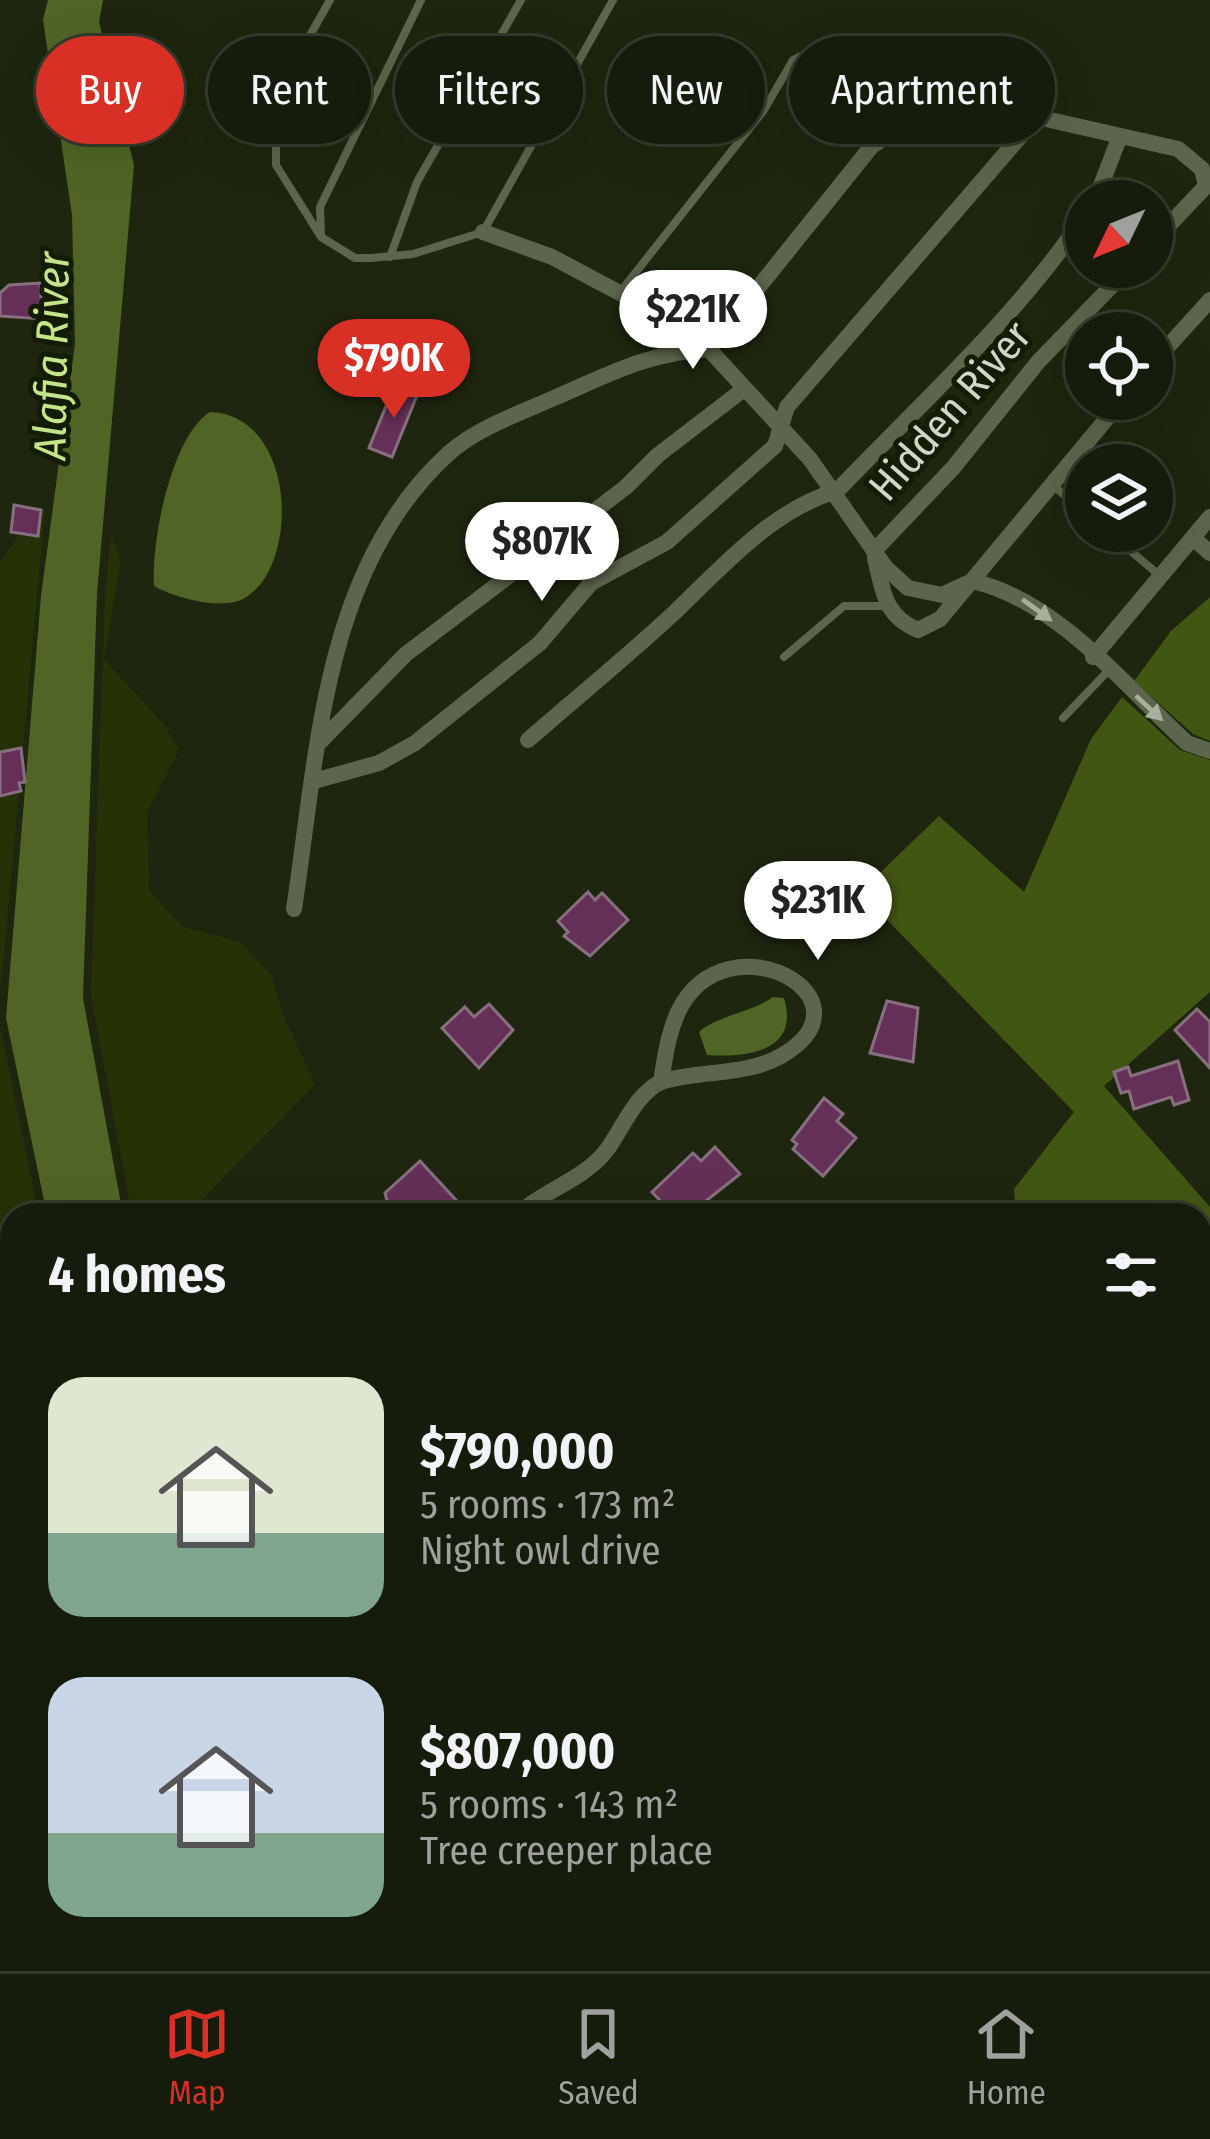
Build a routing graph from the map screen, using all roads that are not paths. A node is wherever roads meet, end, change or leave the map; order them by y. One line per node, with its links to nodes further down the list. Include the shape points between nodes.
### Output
1 (330, 0): 13 (lane, via 285,80 276,125 276,165)
2 (421, 0): 13 (lane, via 320,207)
3 (520, 0): 15 (lane, via 417,182)
4 (613, 0): 12 (lane)
5 (789, 67): 17 (lane)
6 (1055, 121): 7 (street)
7 (1120, 136): 10 (street); 11 (street, via 1178,149 1202,169 1206,186)
8 (875, 144): 20 (street)
9 (1014, 144): 23 (street, via 787,407)
10 (1103, 180)
11 (1173, 221)
12 (483, 232): 15 (lane); 17 (street, Hidden River)
13 (321, 237): 15 (lane, via 355,258)
14 (1065, 240): 25 (street)
15 (390, 256)
16 (1110, 288): 29 (street, Hidden River)
17 (620, 292): 20 (street, Hidden River)
18 (1210, 300): 19 (street)
19 (1173, 341)
20 (709, 349): 21 (street, Hidden River); 40 (street, via 642,357 453,450 404,500 371,556 332,656)
21 (744, 389): 23 (street, Hidden River); 40 (street, via 406,654)
22 (1105, 420): 24 (street)
23 (779, 427): 25 (street, Hidden River); 42 (street, via 775,446 667,542 591,583 540,644 415,743 379,763)
24 (1050, 483): 26 (lane); 33 (street)
25 (837, 491): 29 (street, Hidden River); 39 (street, via 734,551)
26 (1065, 496)
27 (1210, 518): 28 (street)
28 (1193, 538): 31 (street); 32 (street)
29 (874, 551): 33 (street, Hidden River, via 920,594 942,595); 34 (street, Hidden River)
30 (1132, 552): 32 (lane)
31 (1210, 553)
32 (1161, 576): 36 (street)
33 (971, 580): 34 (street, via 940,619 918,630); 36 (street, one-way to 36, via 1039,610)
34 (887, 606): 35 (lane, via 844,606)
35 (784, 657)
36 (1093, 657): 37 (street)
37 (1108, 671): 38 (lane); 41 (street, one-way to 41, via 1186,743)
38 (1064, 718)
39 (528, 740)
40 (319, 743): 42 (street)
41 (1210, 751)
42 (314, 781): 43 (street)
43 (294, 909)
44 (661, 1082): 44 (street, via 779,1057 812,1021 810,996 793,974 766,965 704,981 681,1005); 45 (street, via 597,1162)
45 (536, 1203)

